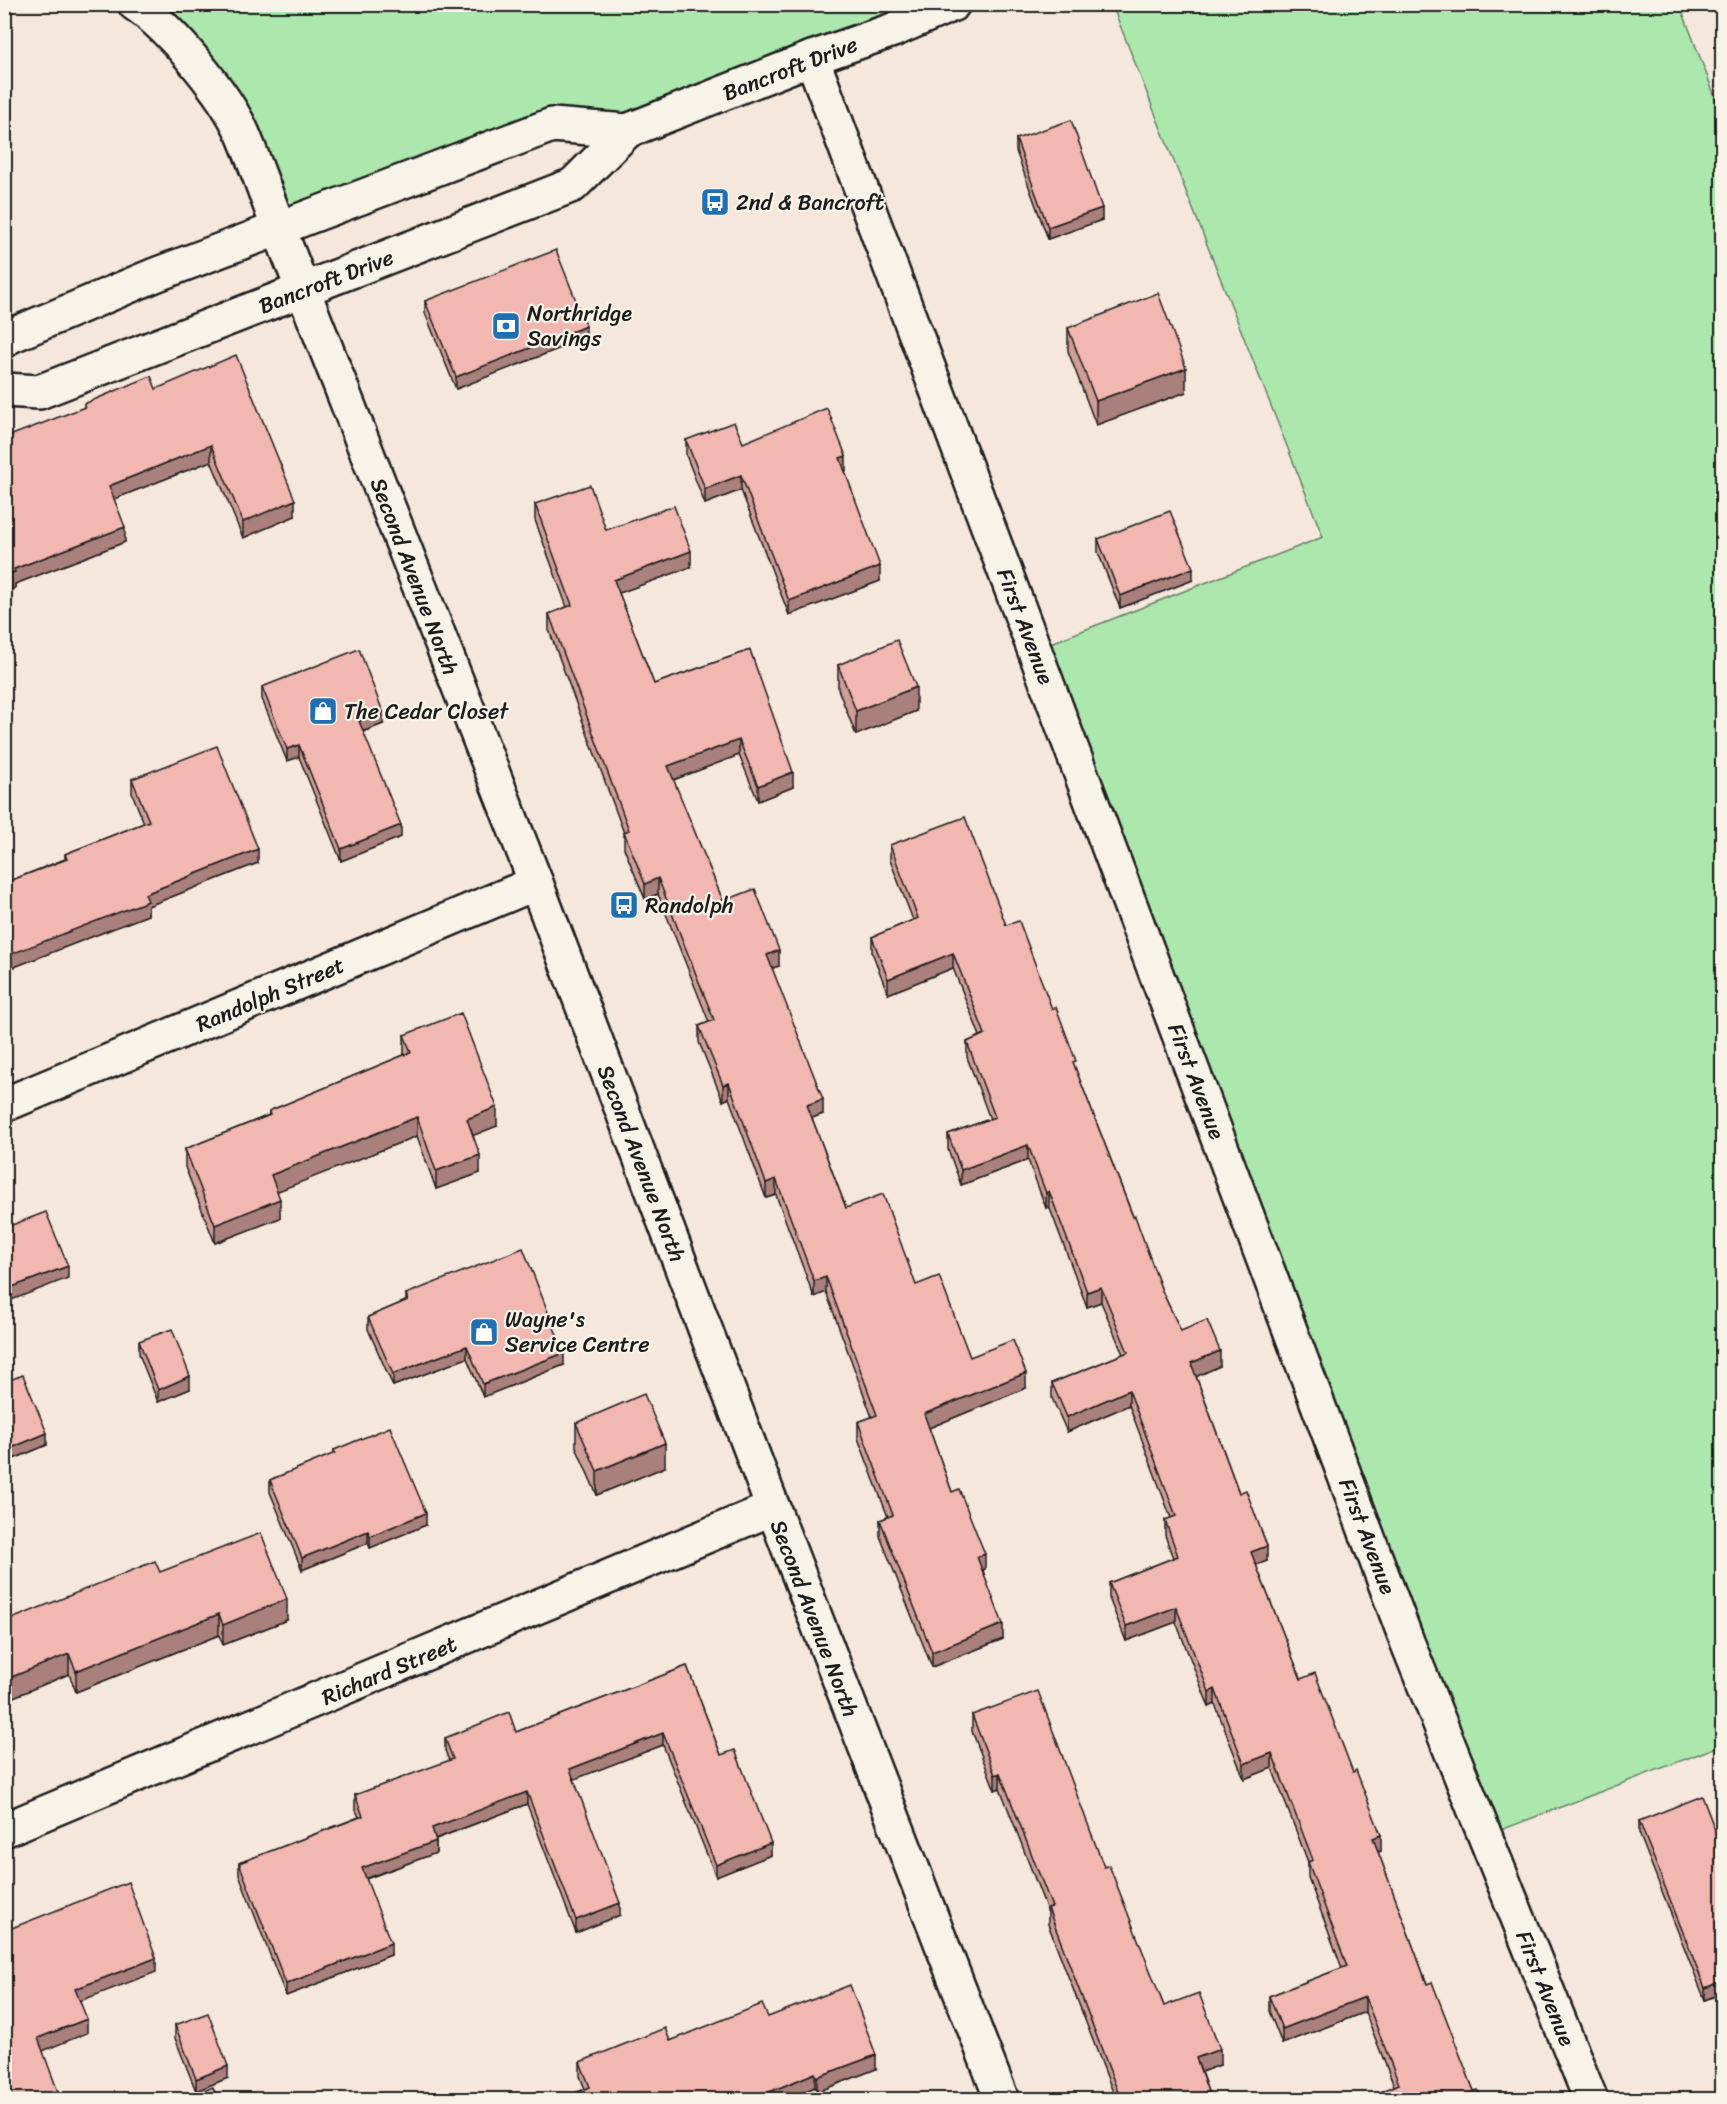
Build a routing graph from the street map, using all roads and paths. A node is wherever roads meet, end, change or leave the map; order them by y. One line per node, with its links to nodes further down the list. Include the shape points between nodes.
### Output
1 (135, 4): 5 (street, Second Avenue North, via 176,41 230,113 242,132)
2 (954, 4): 3 (street, Bancroft Drive)
3 (812, 58): 4 (street, Bancroft Drive); 14 (street, First Avenue, via 1408,1644)
4 (627, 131): 5 (street, Bancroft Drive, via 552,125); 6 (street, Bancroft Drive, via 573,185)
5 (279, 229): 6 (street, Second Avenue North); 7 (street, Bancroft Drive, via 155,275)
6 (302, 290): 8 (street, Bancroft Drive, via 39,392); 9 (street, Second Avenue North)
7 (4, 341)
8 (4, 390)
9 (536, 883): 10 (street, Randolph Street); 11 (street, Second Avenue North)
10 (4, 1105)
11 (773, 1508): 12 (street, Richard Street); 13 (street, Second Avenue North)
12 (4, 1830)
13 (1002, 2100)
14 (1591, 2100)

